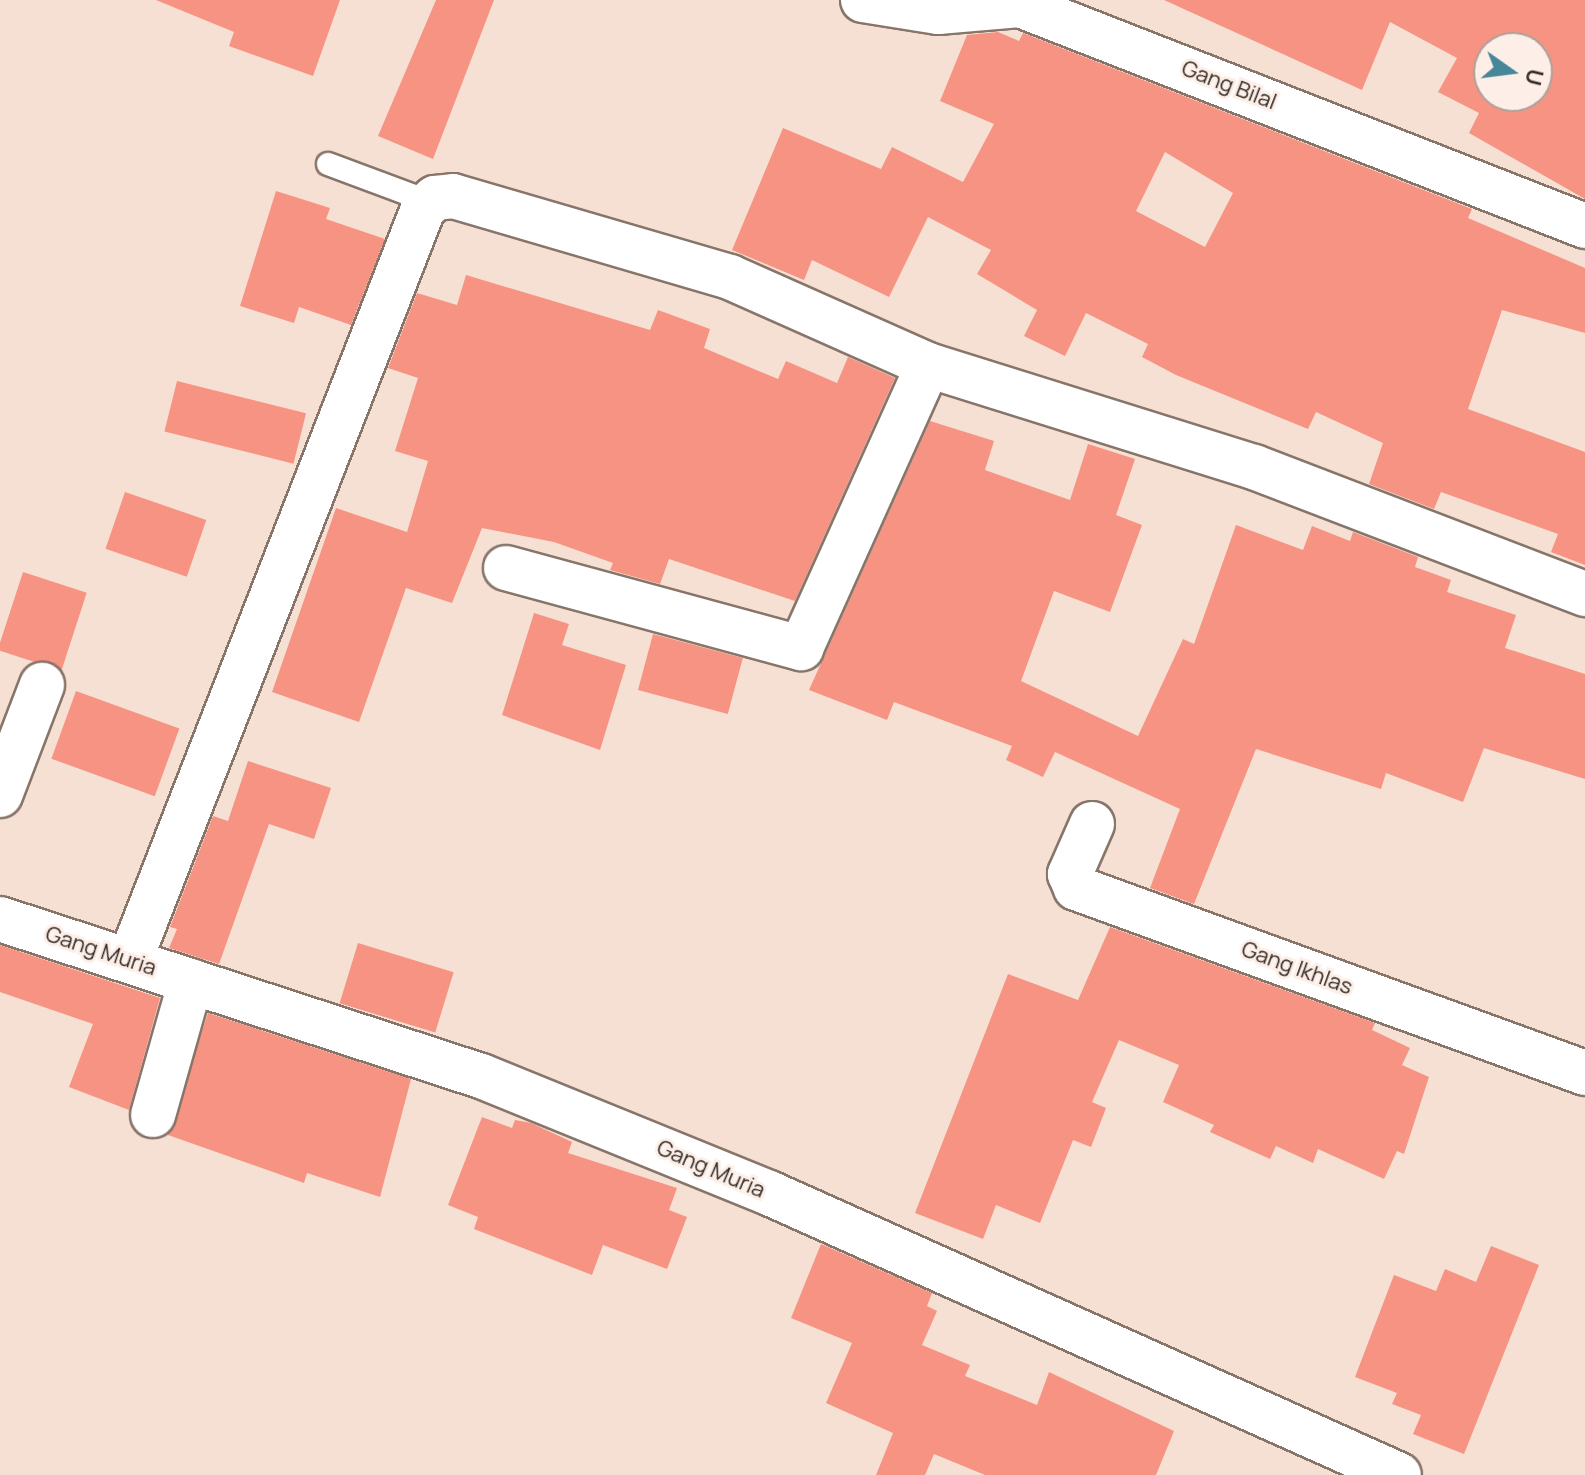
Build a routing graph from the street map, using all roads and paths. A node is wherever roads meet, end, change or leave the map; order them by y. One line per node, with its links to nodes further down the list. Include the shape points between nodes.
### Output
1 (863, 0): 4 (street, Gang Bilal, via 938,12 1020,5)
2 (328, 164): 3 (lane)
3 (430, 202): 5 (street, via 453,196 730,277); 12 (street)
4 (1585, 226)
5 (928, 365): 6 (street, via 801,648); 7 (street, via 1254,467)
6 (506, 568)
7 (1585, 594)
8 (42, 685): 9 (street)
9 (0, 795)
10 (1092, 824): 14 (street, Gang Ikhlas, via 1070,874 1076,888)
11 (0, 919): 12 (street, Gang Muria)
12 (130, 960): 13 (street, Gang Muria)
13 (191, 981): 15 (street); 16 (street, Gang Muria, via 481,1076 621,1131)
14 (1585, 1073)
15 (153, 1115)
16 (1399, 1475)

